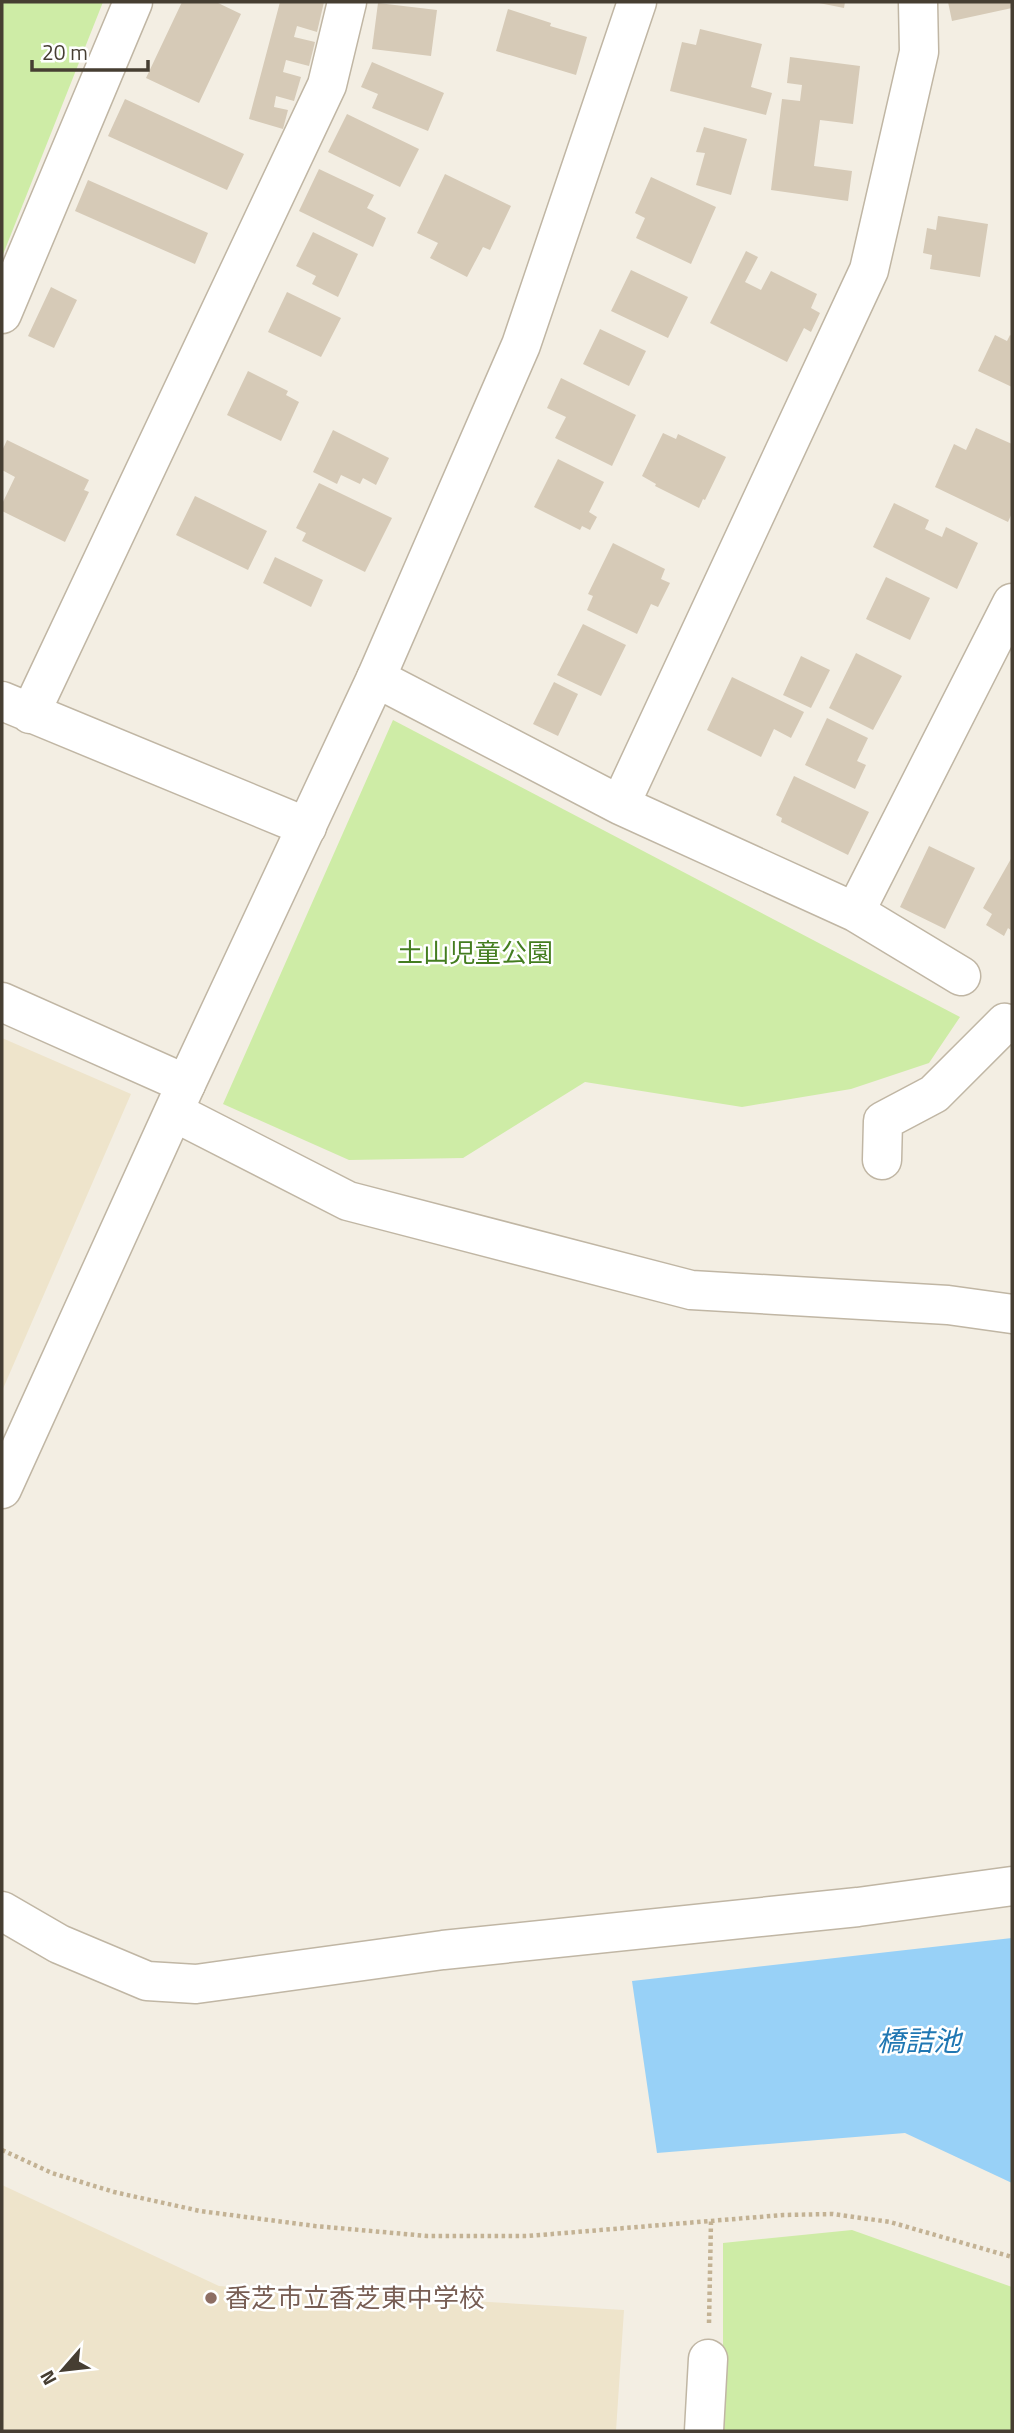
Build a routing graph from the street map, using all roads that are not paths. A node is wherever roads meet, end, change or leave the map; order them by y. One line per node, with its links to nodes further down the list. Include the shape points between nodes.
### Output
1 (133, 2): 5 (street)
2 (347, 2): 8 (street, via 327,85)
3 (637, 2): 7 (street, via 521,345)
4 (918, 2): 9 (street, via 919,52 869,270)
5 (2, 314)
6 (1012, 603): 11 (street)
7 (376, 678): 9 (street); 10 (street)
8 (16, 707): 10 (street)
9 (620, 805): 11 (street)
10 (307, 828): 15 (street)
11 (855, 912): 12 (street)
12 (961, 976)
13 (2, 1002): 15 (street)
14 (1012, 1025): 16 (street, via 1006,1023 934,1094 883,1121)
15 (180, 1098): 17 (street, via 348,1201 691,1290 948,1305); 18 (street)
16 (882, 1160)
17 (1012, 1314)
18 (2, 1489)
19 (1012, 1886): 20 (street, via 858,1907 443,1950 197,1984 147,1981 59,1944)
20 (2, 1911)
21 (708, 2358): 22 (street)
22 (704, 2431)

